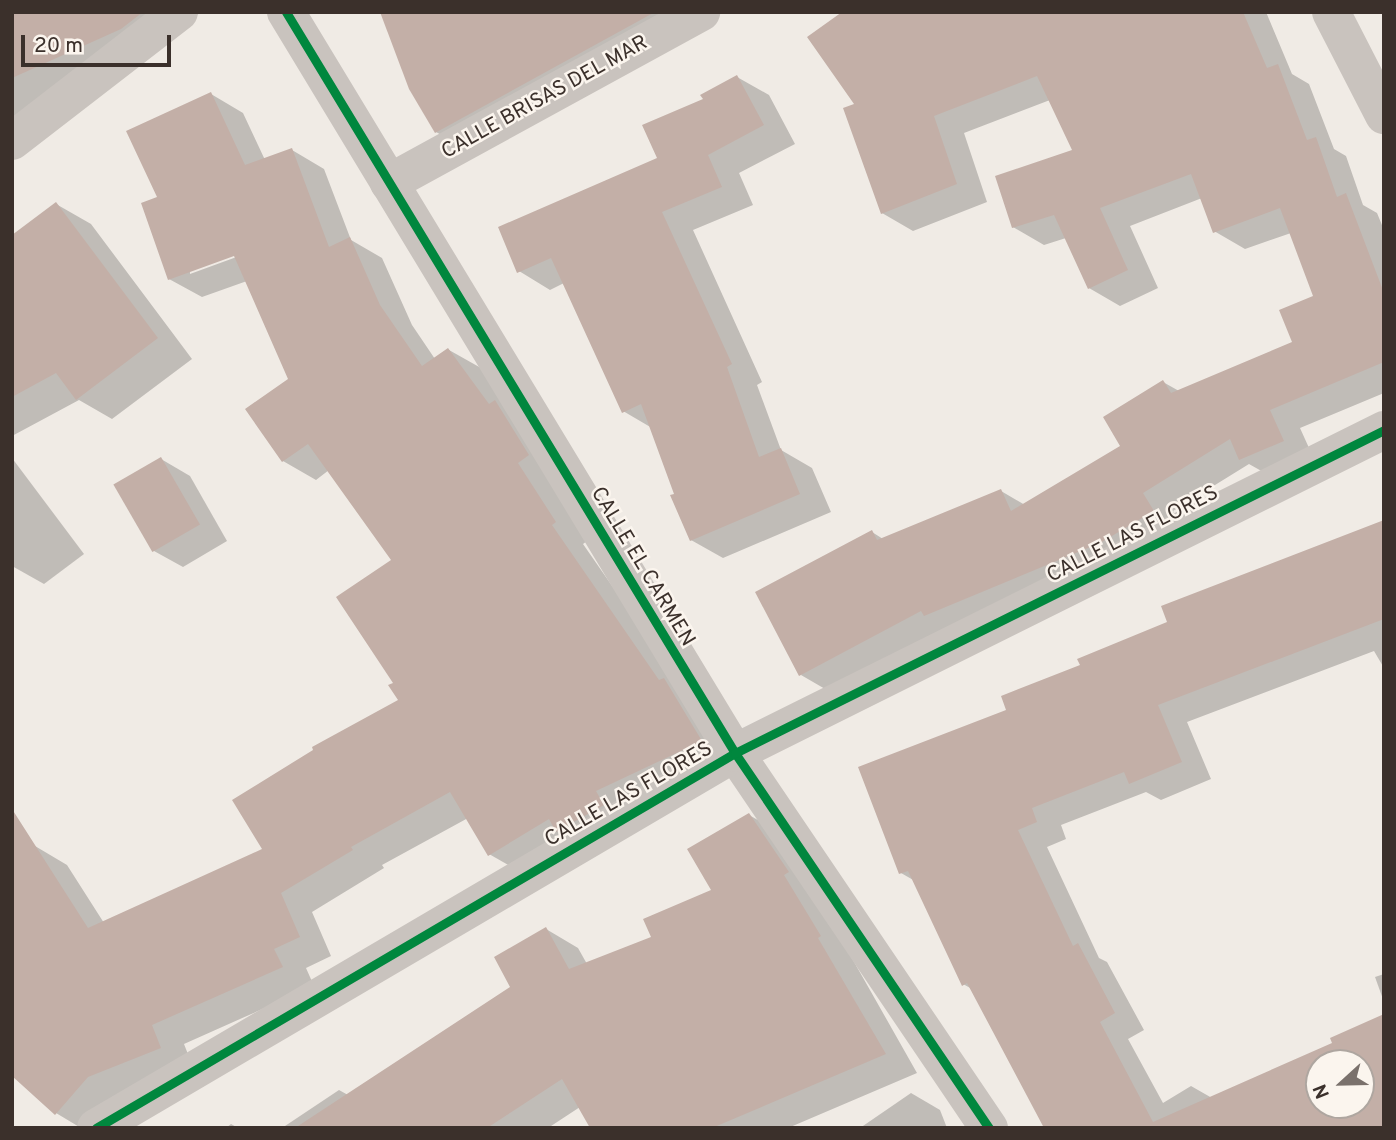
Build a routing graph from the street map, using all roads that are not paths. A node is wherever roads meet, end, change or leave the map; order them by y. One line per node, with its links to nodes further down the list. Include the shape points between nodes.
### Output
1 (179, 12): 6 (street)
2 (286, 12): 7 (street, CALLE EL CARMEN)
3 (701, 12): 7 (street, CALLE BRISAS DEL MAR)
4 (1331, 12): 5 (street)
5 (1384, 115)
6 (12, 141)
7 (389, 183): 9 (street, CALLE EL CARMEN)
8 (1384, 429): 9 (street, CALLE LAS FLORES)
9 (735, 753): 10 (street, CALLE LAS FLORES); 11 (street, CALLE EL CARMEN)
10 (96, 1128)
11 (989, 1128)

